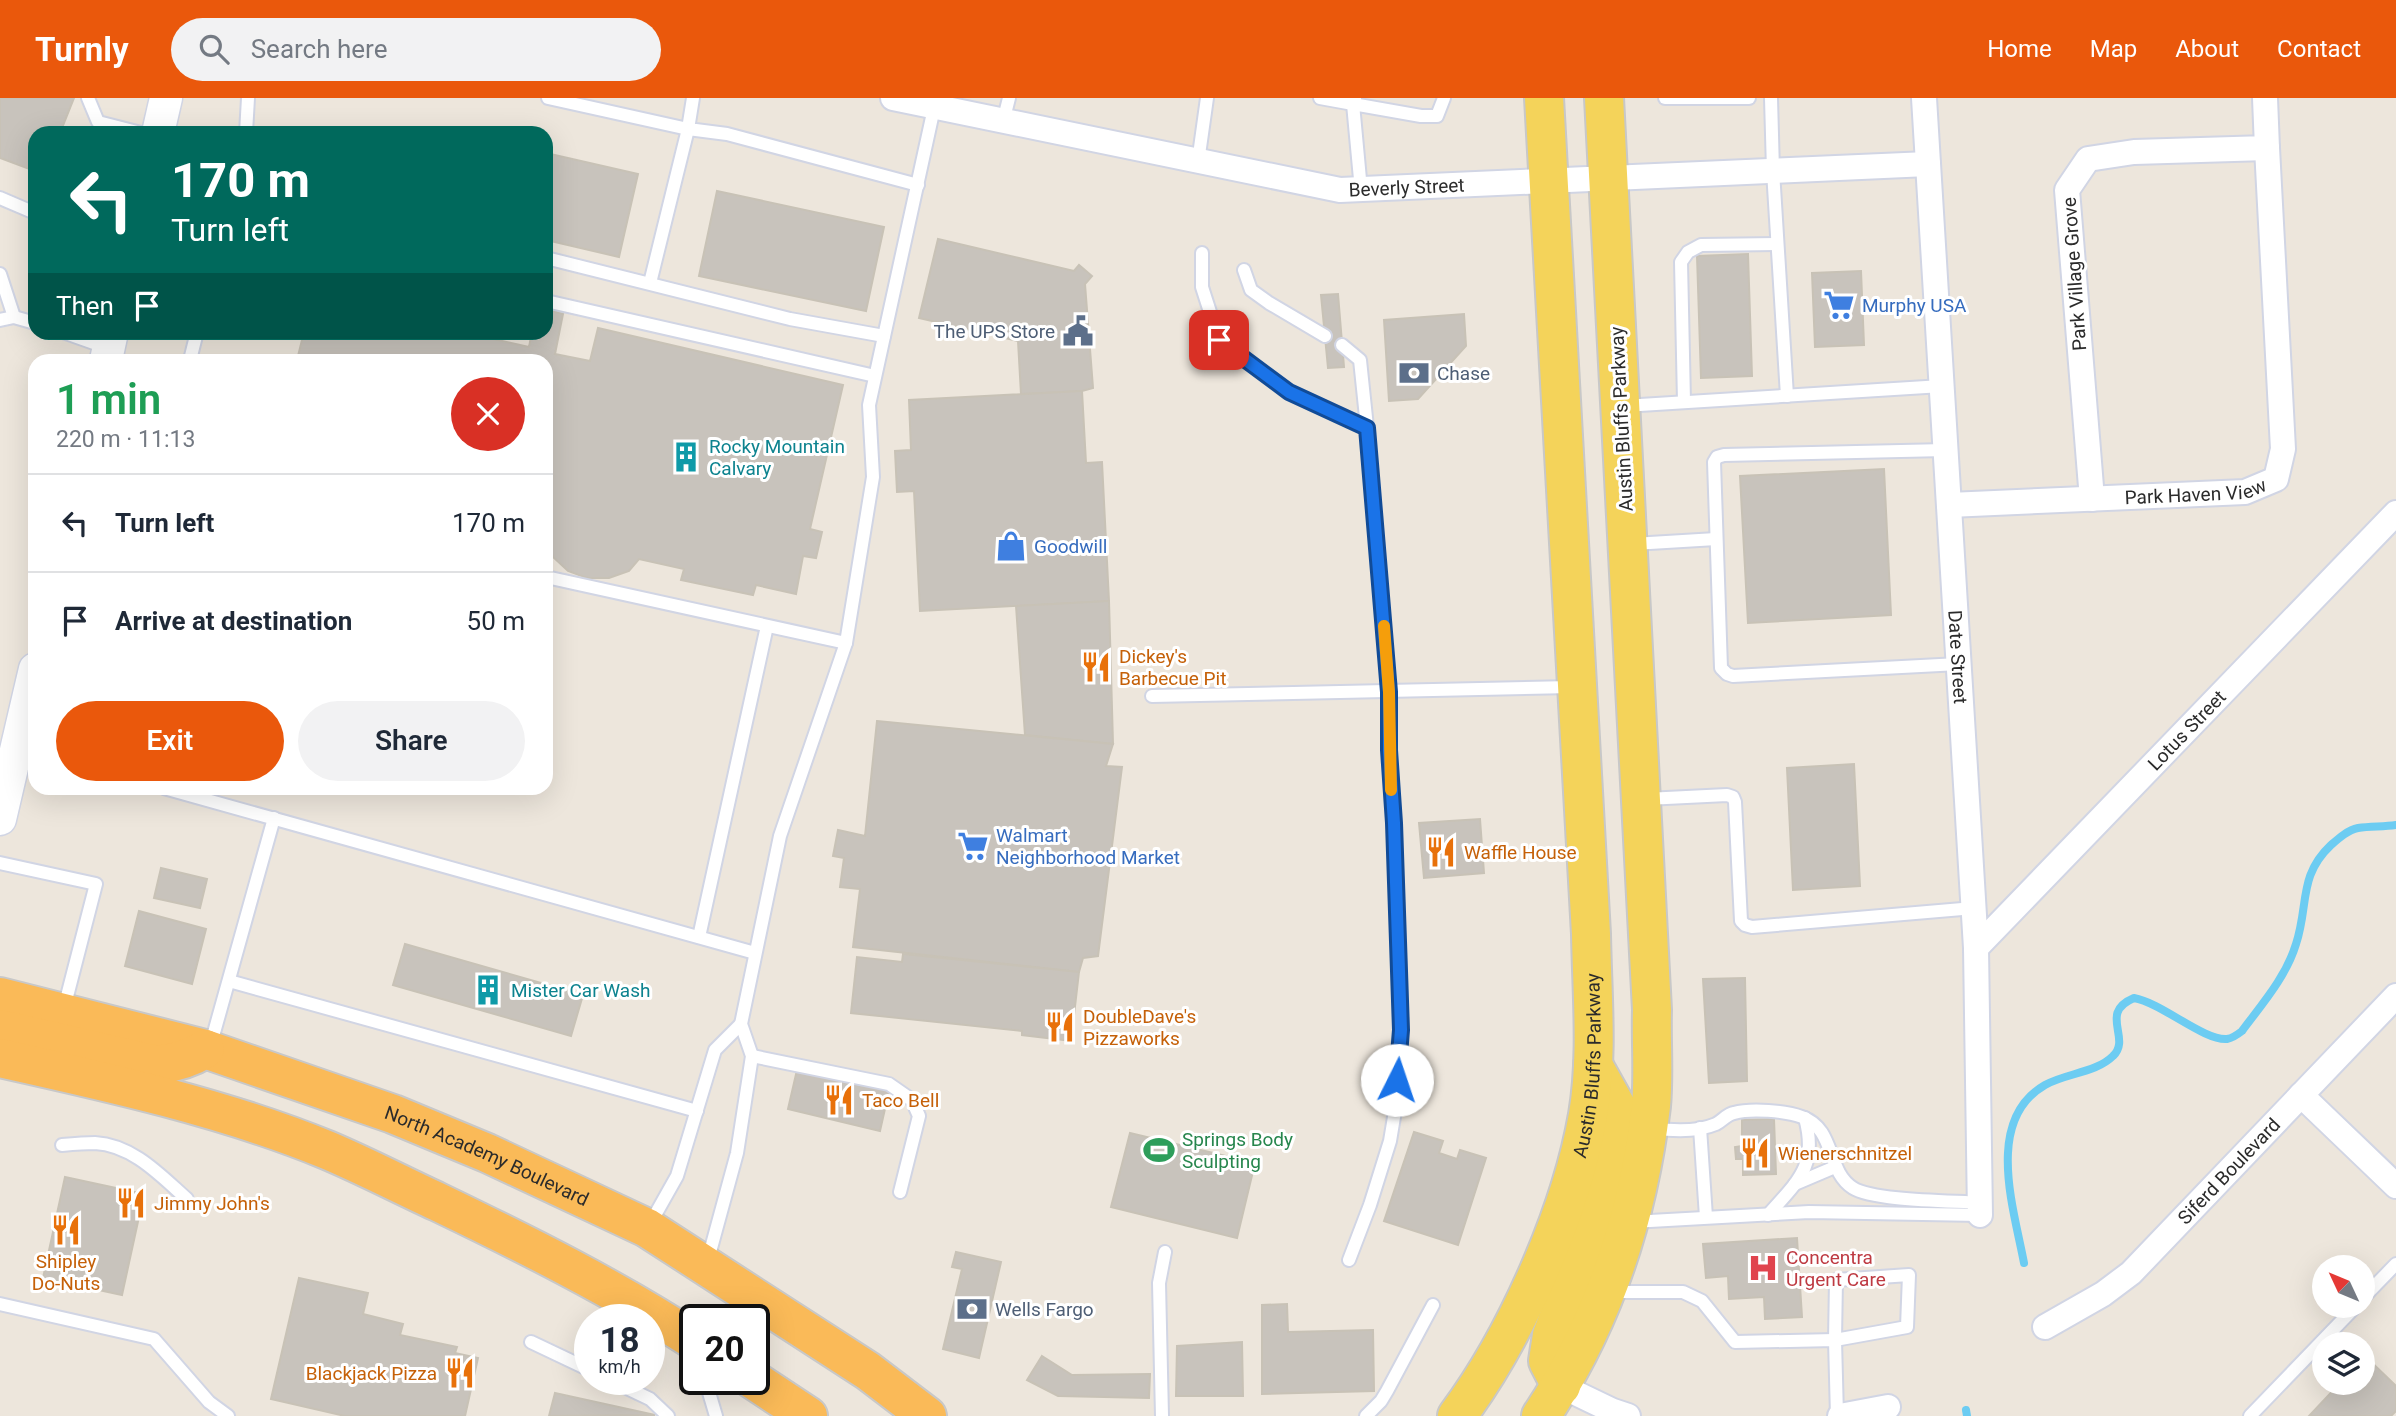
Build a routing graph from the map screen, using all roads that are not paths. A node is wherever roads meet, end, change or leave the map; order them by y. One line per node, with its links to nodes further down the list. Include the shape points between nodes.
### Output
1 (88, 98): 21 (lane)
2 (166, 98): 22 (street)
3 (248, 98): 23 (lane)
4 (548, 98): 24 (lane)
5 (693, 98): 24 (lane)
6 (892, 98): 19 (street, Beverly Street)
7 (1009, 98): 20 (lane)
8 (1207, 98): 26 (lane)
9 (1320, 98): 18 (lane)
10 (1444, 98): 18 (lane, via 1437,116)
11 (1544, 98): 30 (main road, Austin Bluffs Parkway)
12 (1604, 98): 29 (main road, Austin Bluffs Parkway)
13 (1749, 98): 17 (lane)
14 (1771, 98): 28 (lane)
15 (1924, 98): 27 (street, Date Street)
16 (2265, 98): 25 (street)
17 (1665, 99)
18 (1354, 101): 32 (lane)
19 (935, 103): 20 (street, Beverly Street); 31 (lane)
20 (1003, 122): 26 (street, Beverly Street)
21 (96, 126)
22 (160, 126)
23 (246, 126)
24 (688, 129): 31 (lane, via 726,134); 40 (lane)
25 (2267, 148): 57 (street, Park Haven View, via 2283,449 2276,479 2245,492); 57 (street, Park Village Grove, via 2134,152 2088,159 2067,190)
26 (1198, 162): 32 (street, Beverly Street, via 1340,190)
27 (1928, 164): 28 (street, Beverly Street); 51 (street, Date Street)
28 (1773, 172): 29 (street, Beverly Street); 35 (lane)
29 (1609, 179): 30 (street, Beverly Street); 54 (main road, Austin Bluffs Parkway)
30 (1549, 183): 32 (street, Beverly Street); 66 (main road, Austin Bluffs Parkway)
31 (918, 185): 45 (lane)
32 (1361, 190)
33 (0, 198): 34 (lane)
34 (28, 210)
35 (1777, 244): 52 (lane); 53 (lane, via 1700,245 1681,262)
36 (1202, 253): 55 (lane, via 1202,287 1219,340 1289,392)
37 (553, 260): 40 (lane)
38 (1244, 270): 46 (lane, via 1251,289)
39 (0, 274): 42 (lane)
40 (650, 283): 45 (lane, via 790,319)
41 (553, 303): 50 (lane)
42 (14, 317): 43 (lane); 44 (lane)
43 (0, 320)
44 (28, 321)
45 (884, 336): 50 (lane)
46 (1325, 336)
47 (88, 340): 49 (lane)
48 (1342, 345): 55 (lane, via 1360,360)
49 (109, 347)
50 (875, 376): 64 (lane, via 869,405 873,477)
51 (1942, 386): 52 (lane); 56 (street, Date Street)
52 (1787, 396): 53 (lane)
53 (1684, 402): 54 (lane)
54 (1620, 407): 61 (main road, Austin Bluffs Parkway)
55 (1367, 428): 67 (lane)
56 (1946, 450): 58 (street, Date Street); 60 (lane, via 1717,457)
57 (2092, 499): 58 (street, Park Haven View)
58 (1949, 505): 65 (street, Date Street)
59 (2396, 513): 78 (street, Lotus Street)
60 (1716, 539): 61 (lane); 65 (lane, via 1721,668 1727,674)
61 (1627, 545): 70 (main road, Austin Bluffs Parkway)
62 (553, 579): 63 (lane)
63 (767, 626): 64 (lane); 77 (lane)
64 (846, 643): 79 (lane, via 780,836)
65 (1959, 664): 76 (street, Date Street)
66 (1576, 687): 67 (lane); 70 (main road, via 1607,703); 89 (main road, Austin Bluffs Parkway, via 1591,934)
67 (1389, 692): 68 (lane); 107 (lane, via 1401,1030 1396,1105 1390,1141)
68 (1152, 696)
69 (28, 712): 72 (street, via 22,748)
70 (1637, 739): 73 (main road, Austin Bluffs Parkway)
71 (190, 795): 74 (lane)
72 (2, 799)
73 (1640, 800): 76 (lane, via 1733,797 1741,921 1745,925); 93 (main road, Austin Bluffs Parkway, via 1652,1010 1651,1105)
74 (274, 818): 77 (lane); 80 (lane)
75 (0, 863): 83 (lane, via 96,884)
76 (1974, 908): 78 (street, Date Street)
77 (699, 937): 79 (lane)
78 (1976, 948): 101 (street, Date Street)
79 (755, 953): 84 (lane)
80 (229, 981): 86 (lane); 91 (lane)
81 (2396, 996): 90 (street, Siferd Boulevard)
82 (0, 997): 83 (highway, North Academy Boulevard)
83 (63, 1012): 86 (highway, North Academy Boulevard)
84 (741, 1024): 87 (lane); 91 (lane, via 715,1051)
85 (0, 1029): 86 (highway, via 157,1065)
86 (207, 1050): 105 (highway, North Academy Boulevard, via 404,1119)
87 (752, 1056): 99 (lane, via 889,1084 912,1100 919,1116); 109 (lane, via 737,1153)
88 (0, 1058): 116 (highway, via 225,1115 327,1150 502,1232)
89 (1593, 1065): 123 (main road, via 1616,1105 1605,1178 1589,1239 1552,1335 1548,1361); 132 (main road, Austin Bluffs Parkway, via 1588,1115 1555,1231 1503,1343)
90 (2301, 1095): 98 (street); 115 (street, Siferd Boulevard, via 2131,1273)
91 (696, 1111): 105 (lane, via 677,1176)
92 (1805, 1118): 94 (lane, via 1782,1111 1732,1113 1718,1124); 96 (lane, via 1822,1131); 97 (lane, via 1809,1158)
93 (1646, 1128): 94 (lane); 104 (main road, Austin Bluffs Parkway)
94 (1700, 1128): 103 (lane)
95 (62, 1145): 100 (lane, via 97,1143 125,1149)
96 (1835, 1167): 97 (lane); 101 (lane, via 1853,1188 1873,1196)
97 (1795, 1184): 102 (lane)
98 (2396, 1186)
99 (900, 1192)
100 (187, 1199)
101 (1980, 1209): 102 (lane)
102 (1768, 1215): 103 (lane)
103 (1706, 1217): 104 (lane)
104 (1628, 1222): 111 (main road, Austin Bluffs Parkway)
105 (647, 1228): 109 (highway, North Academy Boulevard)
106 (1165, 1252): 130 (lane, via 1159,1283)
107 (1349, 1260)
108 (2396, 1264): 110 (lane)
109 (707, 1265): 129 (highway, North Academy Boulevard, via 868,1371)
110 (2375, 1286)
111 (1605, 1292): 117 (lane, via 1683,1292 1702,1301 1735,1342); 123 (main road, Austin Bluffs Parkway)
112 (0, 1304): 126 (lane, via 154,1339 209,1402)
113 (1433, 1305): 131 (lane, via 1381,1401)
114 (2344, 1318): 135 (lane)
115 (2045, 1327)
116 (679, 1333)
117 (1835, 1340): 117 (lane, via 1836,1280 1909,1275 1908,1327); 134 (lane)
118 (531, 1342): 119 (lane)
119 (574, 1362)
120 (770, 1391): 125 (highway)
121 (642, 1395): 127 (lane)
122 (710, 1395): 128 (lane)
123 (1551, 1401): 133 (street)
124 (1888, 1407): 134 (street)
125 (805, 1415)
126 (228, 1416)
127 (668, 1416)
128 (716, 1416)
129 (927, 1416)
130 (1161, 1416)
131 (1366, 1416)
132 (1457, 1416)
133 (1628, 1416)
134 (1838, 1416)
135 (2250, 1416)

